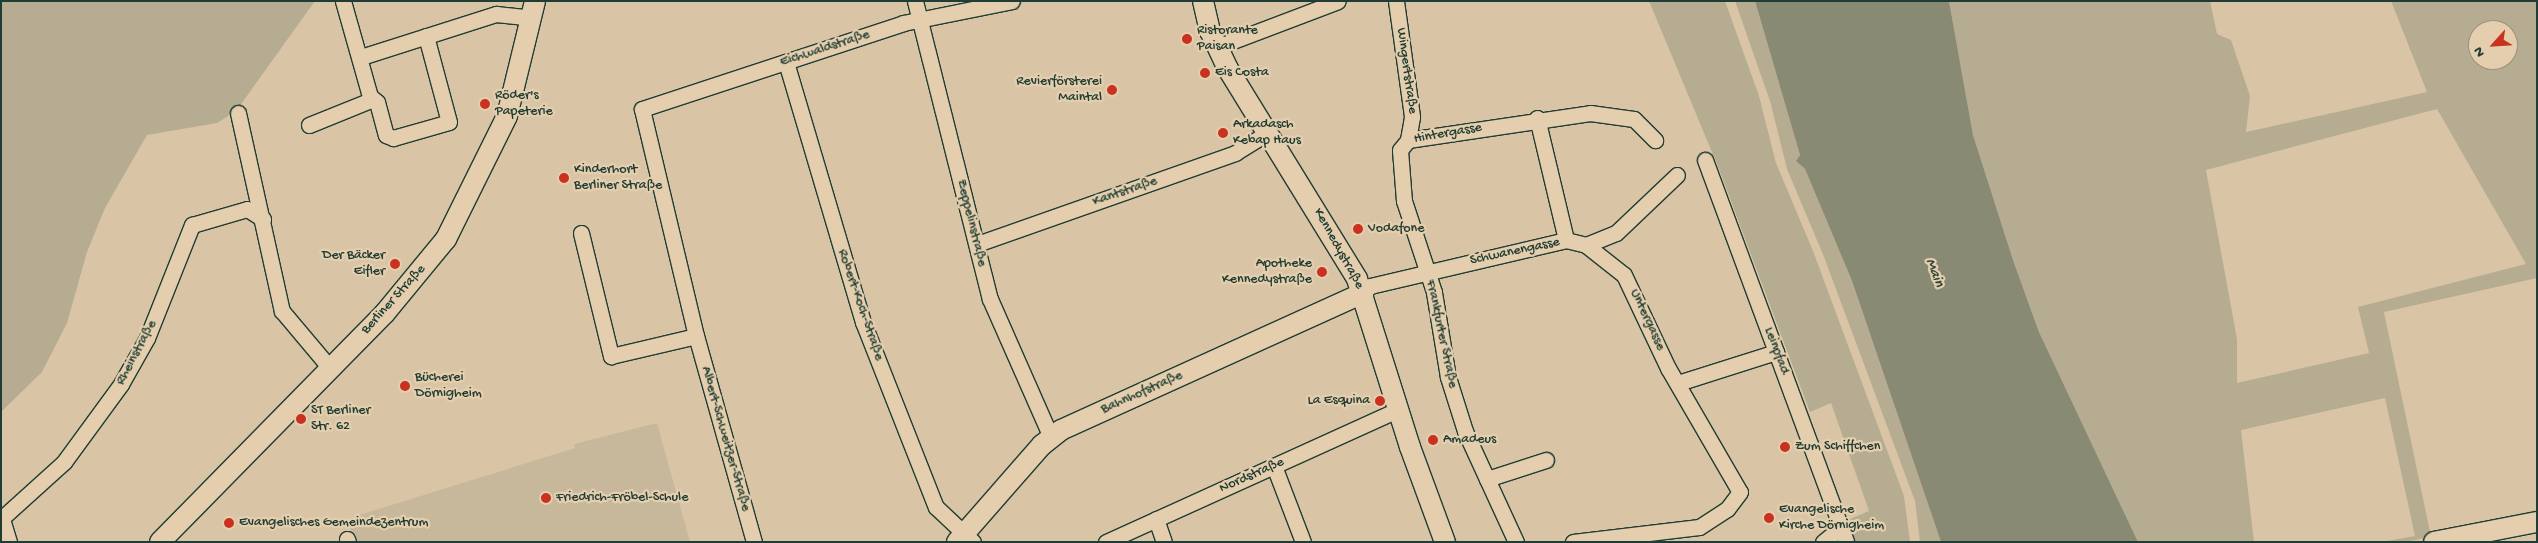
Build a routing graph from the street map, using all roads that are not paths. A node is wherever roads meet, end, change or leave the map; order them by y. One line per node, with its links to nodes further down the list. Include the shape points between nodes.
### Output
1 (343, 1): 11 (street)
2 (915, 1): 8 (street, Zeppelinstraße)
3 (1012, 1): 8 (street, Eichwaldstraße)
4 (1204, 1): 10 (street, Kennedystraße)
5 (1338, 1): 10 (street)
6 (1396, 1): 19 (street, Wingertstraße, via 1412,117)
7 (534, 10): 9 (street, via 496,14); 32 (street, Berliner Straße, via 507,116 460,216 405,291)
8 (918, 20): 12 (street, Eichwaldstraße); 26 (street, Zeppelinstraße)
9 (426, 36): 11 (street); 13 (street, via 449,122 393,138 386,135 377,102)
10 (1217, 47): 18 (street, Kennedystraße)
11 (361, 57): 13 (street)
12 (786, 62): 14 (street, Eichwaldstraße); 43 (street, Robert-Koch-Straße, via 863,322 936,507)
13 (371, 96): 17 (street, via 366,104)
14 (642, 109): 30 (street, Albert-Schweitzer-Straße)
15 (238, 113): 23 (street)
16 (1537, 118): 19 (street, Hintergasse); 20 (street, Hintergasse, via 1590,113 1624,116 1634,119); 25 (street)
17 (309, 125)
18 (1269, 132): 26 (street, Kantstraße, via 1235,153); 29 (street, Kennedystraße)
19 (1408, 140): 28 (street, Hintergasse, via 1400,150 1404,201)
20 (1655, 140)
21 (1705, 160): 31 (street, Leinpfad)
22 (1677, 175): 27 (street, via 1616,232)
23 (263, 219): 32 (street, via 282,311); 39 (street, Rheinstraße, via 247,210 192,225 147,338 121,384 64,462)
24 (581, 233): 30 (street, via 612,356)
25 (1566, 240): 27 (street, Schwanengasse); 28 (street, Schwanengasse)
26 (977, 244): 35 (street, Zeppelinstraße, via 990,299)
27 (1586, 245): 33 (street, Untergasse, via 1614,265 1632,287)
28 (1428, 273): 29 (street, Schwanengasse, via 1370,286); 38 (street, Frankfurter Straße, via 1448,377 1465,431)
29 (1363, 293): 34 (street, Kennedystraße); 35 (street, Bahnhofstraße)
30 (696, 336): 46 (street, Albert-Schweitzer-Straße)
31 (1776, 352): 33 (street); 42 (street, Leinpfad)
32 (330, 368): 45 (street, Berliner Straße)
33 (1678, 383): 52 (street, Untergasse, via 1740,492 1728,509 1699,527)
34 (1397, 410): 37 (street, Nordstraße); 50 (street, Kennedystraße)
35 (1051, 437): 43 (street, Bahnhofstraße)
36 (1546, 460): 38 (street)
37 (1274, 466): 40 (street, Nordstraße); 49 (street)
38 (1487, 479): 51 (street, Frankfurter Straße)
39 (2, 519): 44 (street, Rheinstraße)
40 (1156, 519): 47 (street, Nordstraße); 48 (street)
41 (2537, 522): 54 (street)
42 (1843, 535): 53 (street)
43 (964, 539)
44 (9, 542)
45 (160, 542)
46 (754, 542)
47 (1106, 542)
48 (1164, 542)
49 (1303, 542)
50 (1445, 542)
51 (1516, 542)
52 (1573, 542)
53 (1823, 542)
54 (2434, 542)

